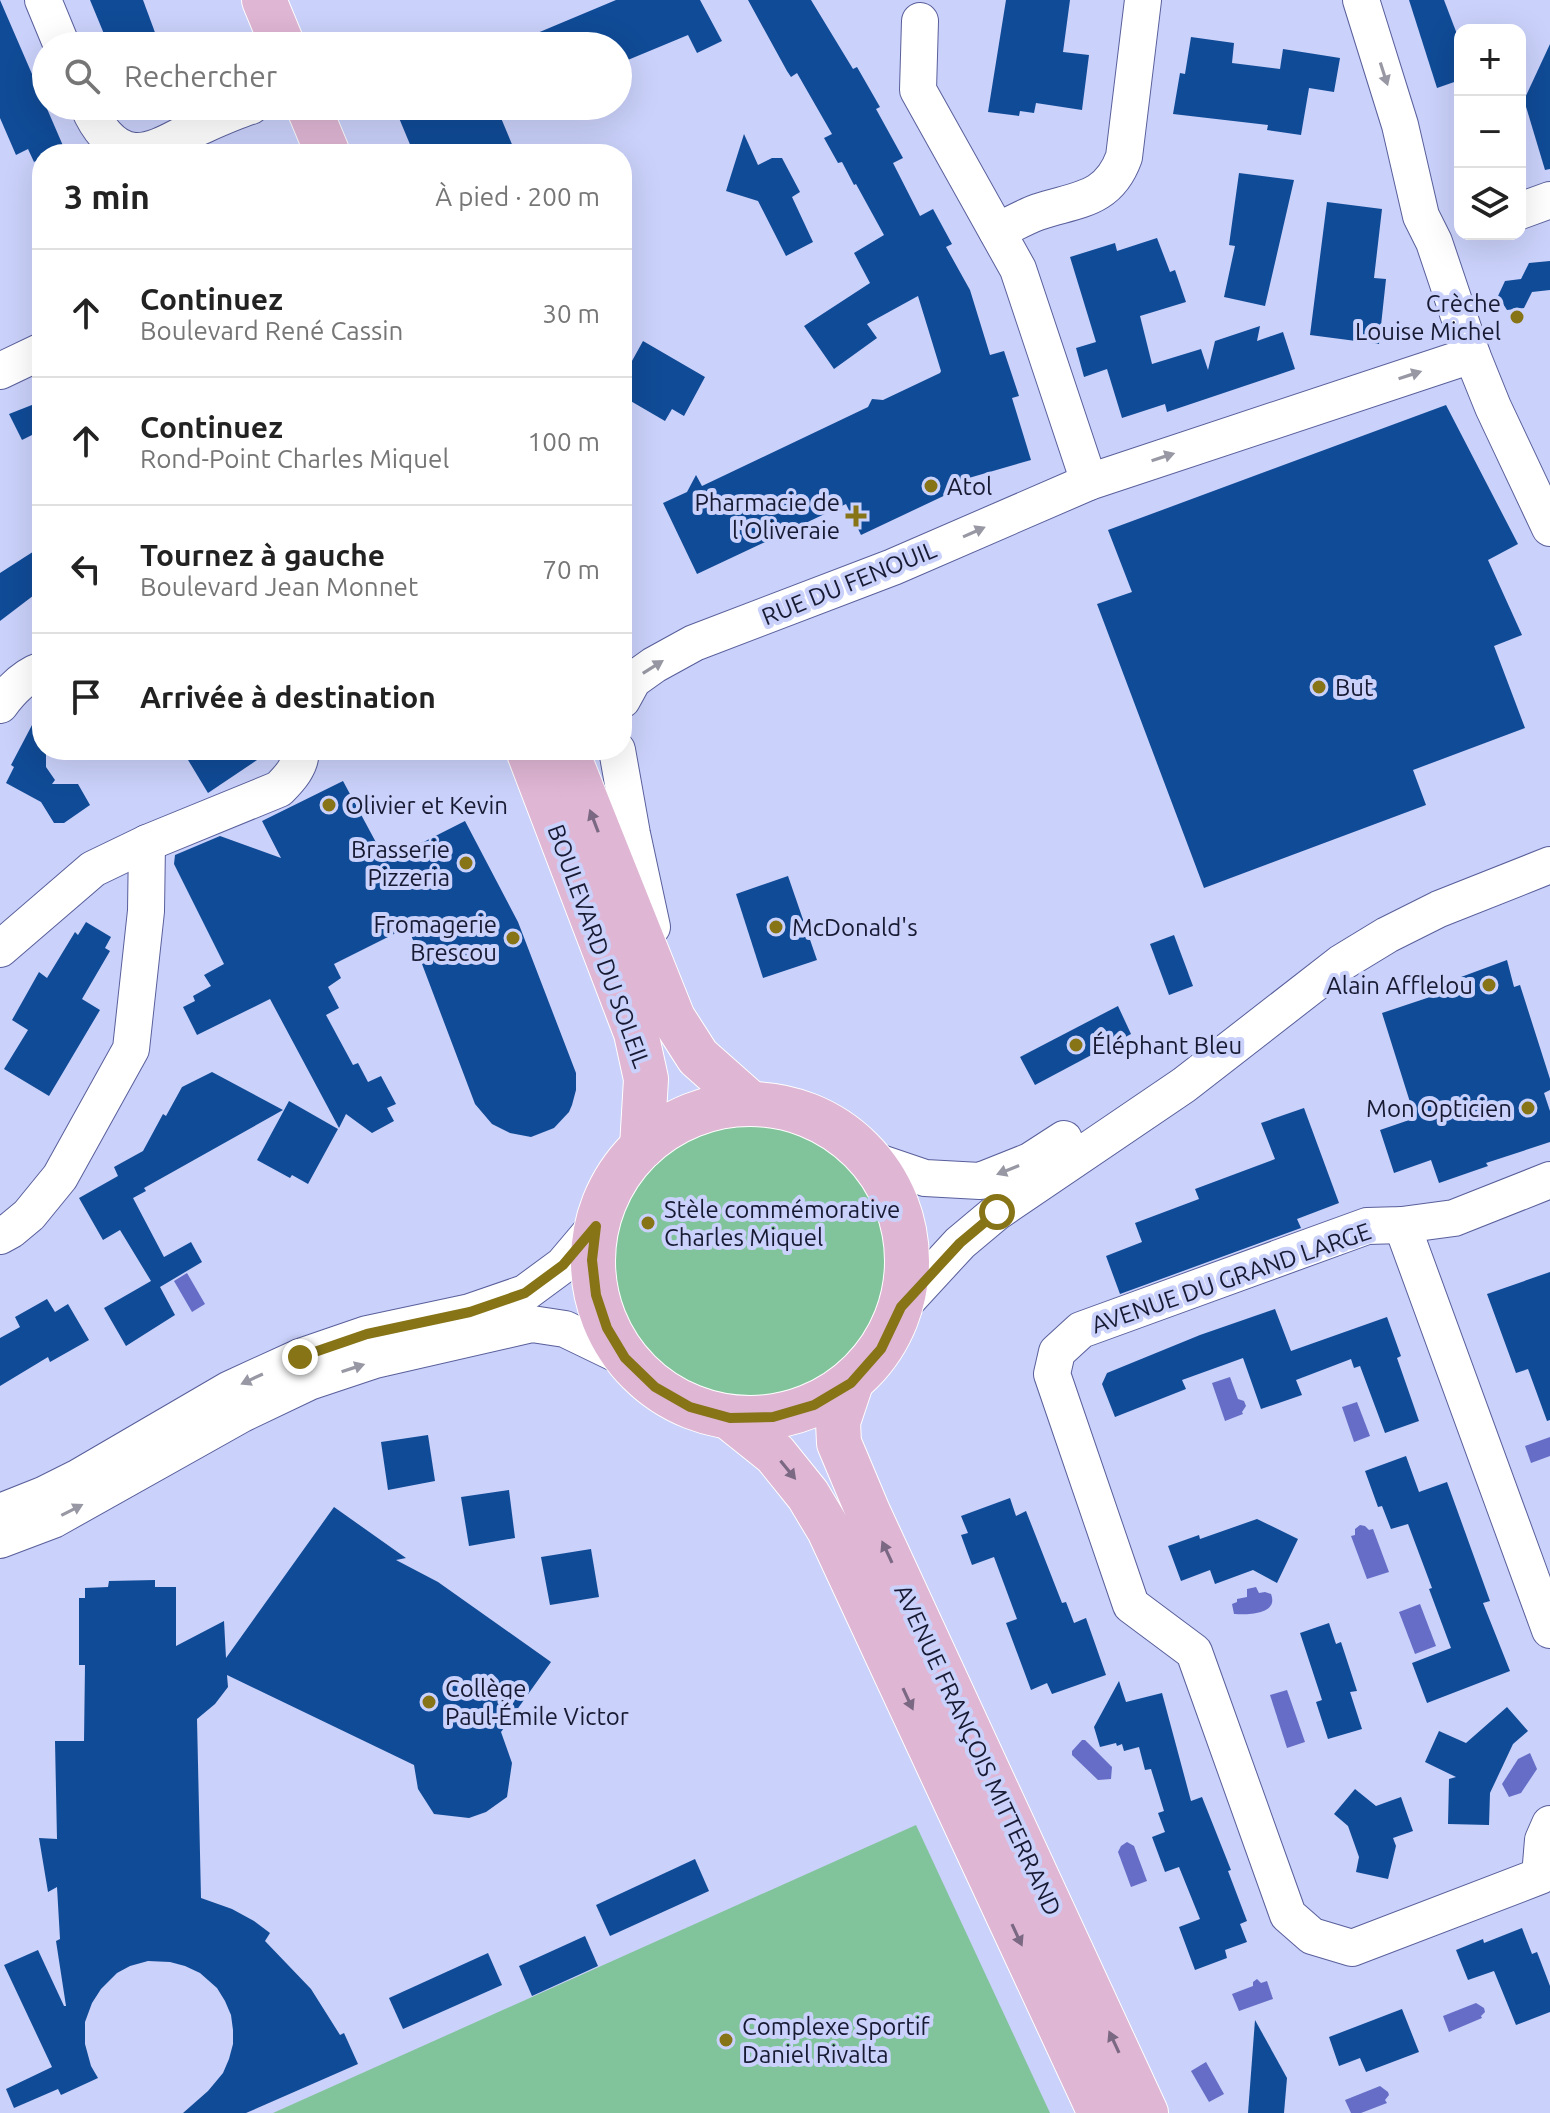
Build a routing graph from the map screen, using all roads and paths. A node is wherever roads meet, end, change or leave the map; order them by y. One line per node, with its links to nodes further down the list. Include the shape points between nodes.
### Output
1 (43, 0): 7 (street)
2 (239, 0): 8 (main road)
3 (264, 0): 9 (main road)
4 (1143, 0): 20 (street, via 1118,173 1094,195)
5 (1361, 0): 21 (street, one-way to 21, via 1400,125 1421,216)
6 (920, 21): 20 (street, via 918,90)
7 (56, 32)
8 (252, 32)
9 (277, 32)
10 (95, 120): 14 (street)
11 (215, 120): 15 (street)
12 (286, 120): 16 (main road)
13 (314, 120): 17 (main road)
14 (116, 144)
15 (162, 144)
16 (295, 144)
17 (324, 144)
18 (1550, 200): 19 (street)
19 (1526, 209)
20 (997, 231): 25 (street, via 1018,269)
21 (1447, 237): 22 (street)
22 (1472, 355): 25 (street, RUE DU FENOUIL, one-way to 22); 26 (street)
23 (32, 356): 24 (street)
24 (0, 371)
25 (1089, 482): 28 (street, RUE DU FENOUIL, one-way to 25, via 694,643 893,567)
26 (1550, 528)
27 (32, 674): 29 (street)
28 (632, 682)
29 (0, 705)
30 (299, 760): 35 (street, via 279,789)
31 (532, 760): 40 (main road, BOULEVARD DU SOLEIL, via 636,1033 646,1079)
32 (570, 760): 38 (main road, BOULEVARD DU SOLEIL, one-way to 32)
33 (619, 760): 38 (street)
34 (1550, 841): 41 (street, one-way to 41, via 1426,889 1375,917 1171,1067 1030,1161 980,1181 925,1178)
35 (147, 843): 37 (street, via 93,869); 45 (street, via 146,911 131,1049 60,1177 29,1215)
36 (1550, 865): 46 (street, via 1439,909 1341,963 1184,1085 997,1212)
37 (0, 949)
38 (673, 1018): 39 (main road, BOULEVARD DU SOLEIL, via 698,1057)
39 (751, 1104): 40 (main road, via 699,1113 674,1123); 41 (main road, via 795,1111 836,1130)
40 (642, 1147): 44 (main road, via 621,1170)
41 (869, 1159): 46 (main road, via 891,1192 904,1229 907,1268)
42 (1550, 1180): 43 (street, AVENUE DU GRAND LARGE, via 1454,1218)
43 (1402, 1225): 52 (street); 54 (street, AVENUE DU GRAND LARGE, via 1367,1226 1081,1330 1057,1352 1052,1374 1131,1605 1194,1652 1288,1915 1312,1936 1352,1948)
44 (596, 1226): 47 (main road, via 596,1295); 50 (street, one-way to 50, via 563,1265 525,1293 300,1357 230,1389 55,1489)
45 (0, 1236)
46 (901, 1307): 48 (main road, via 881,1349)
47 (625, 1358): 49 (main road, via 672,1398); 51 (street, one-way to 47, via 78,1507 242,1414 309,1382 375,1360 532,1324 565,1329)
48 (851, 1383): 49 (main road, via 814,1405 773,1417); 56 (main road, AVENUE FRANÇOIS MITTERRAND, one-way to 48, via 839,1443 838,1422)
49 (730, 1418): 55 (main road, AVENUE FRANÇOIS MITTERRAND, one-way to 55, via 775,1454 829,1530)
50 (0, 1512)
51 (0, 1540)
52 (1550, 1630)
53 (1550, 1824): 54 (street, via 1543,1840)
54 (1545, 1884)
55 (1100, 2113)
56 (1146, 2113)

